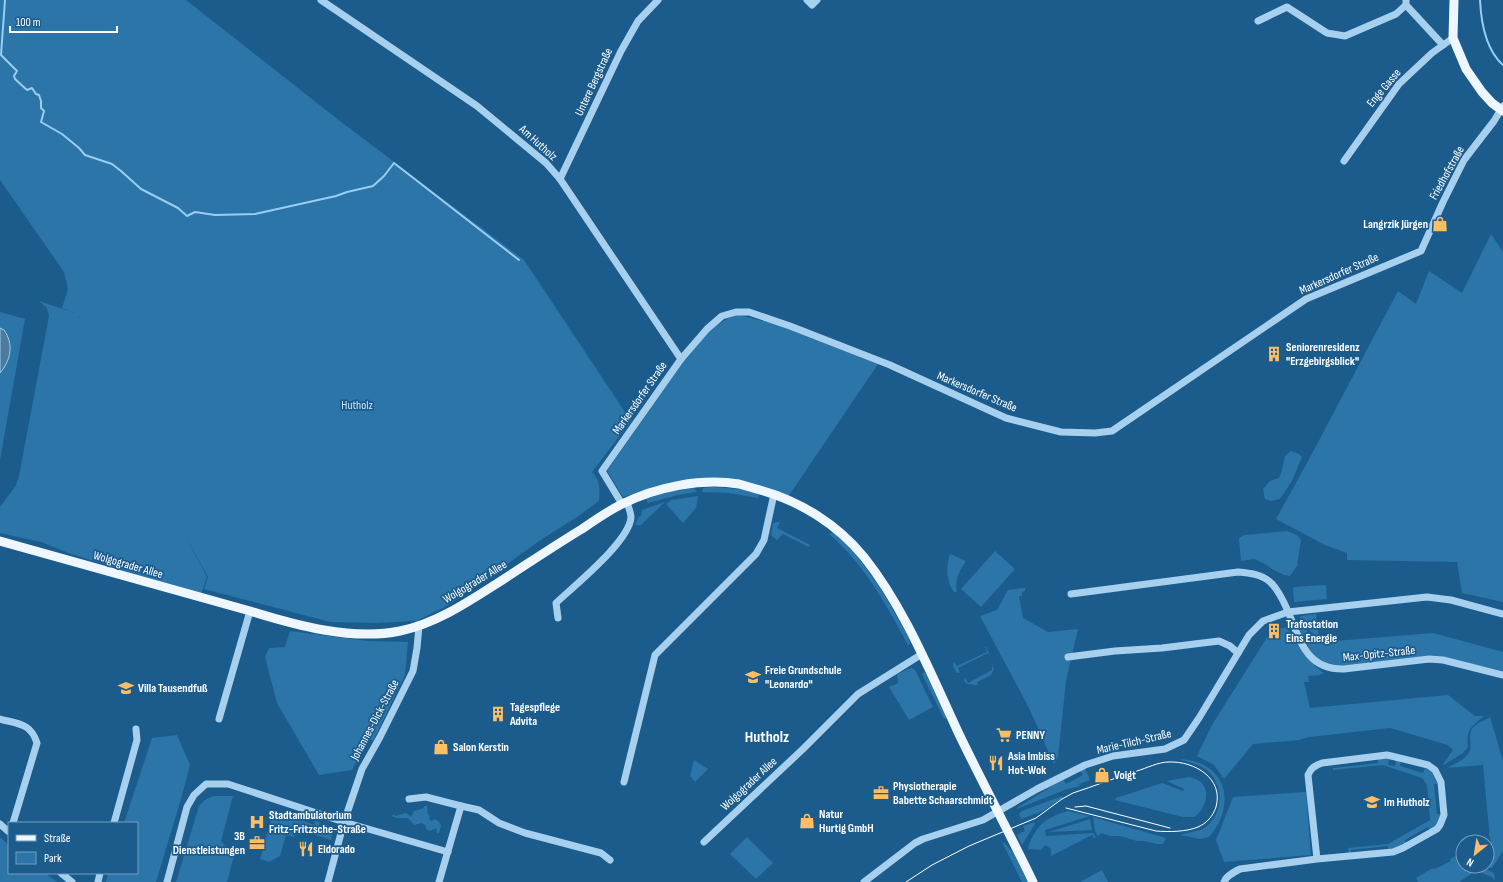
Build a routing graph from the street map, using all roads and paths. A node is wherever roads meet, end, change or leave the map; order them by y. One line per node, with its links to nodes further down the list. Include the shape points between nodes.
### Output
1 (322, 0): 12 (street, Am Hutholz, via 477,106 546,163)
2 (658, 0): 12 (street, Untere Bergstraße, via 638,21 621,51)
3 (807, 0): 4 (street, via 812,5)
4 (817, 0)
5 (1454, 0): 8 (main road)
6 (1406, 2): 7 (street, via 1396,14 1345,36 1327,33 1287,7); 9 (street)
7 (1258, 21)
8 (1453, 38): 9 (street, Enge Gasse); 10 (main road, via 1474,81 1492,103)
9 (1443, 45): 11 (street, Enge Gasse, via 1399,84)
10 (1502, 108): 13 (street, Friedhofstraße, via 1464,160)
11 (1344, 161)
12 (560, 179): 14 (street, Am Hutholz)
13 (1421, 251): 14 (street, Markersdorfer Straße, via 1306,299 1112,431 1061,432 1006,418 890,365 749,312 730,312 722,316)
14 (681, 359): 16 (street, Markersdorfer Straße, via 602,471)
15 (774, 494): 16 (main road, Wolgograder Allee, via 739,484 704,482 664,488); 25 (main road, Wolgograder Allee, via 817,514 862,555 884,583); 31 (street, via 764,540 756,554 655,655)
16 (624, 503): 22 (street, via 631,517 626,532 556,603); 23 (main road, Wolgograder Allee, via 461,607)
17 (0, 541): 19 (main road, Wolgograder Allee)
18 (1071, 594): 20 (street, via 1238,572 1251,573 1270,582)
19 (250, 610): 23 (main road, Wolgograder Allee, via 289,623 330,631 398,632); 29 (street)
20 (1288, 612): 21 (street, Marie-Tilch-Straße, via 1427,597 1451,600); 24 (street, Marie-Tilch-Straße, via 1263,621 1249,635); 27 (street, Max-Opitz-Straße, via 1303,648 1313,660 1334,670 1429,659)
21 (1503, 614)
22 (558, 618)
23 (419, 626): 37 (street, Johannes-Dick-Straße, via 413,671 362,769)
24 (1238, 653): 26 (street, via 1219,641); 34 (street, Marie-Tilch-Straße, via 1184,740 1165,749 1113,756 1085,765)
25 (922, 654): 34 (main road, Wolgograder Allee); 40 (street, Wolgograder Allee, via 858,694)
26 (1068, 657)
27 (1503, 675)
28 (0, 719): 35 (street, via 27,727 34,734 37,743)
29 (219, 719)
30 (136, 729): 36 (street, via 137,740)
31 (624, 782)
32 (410, 799): 33 (street, via 426,798)
33 (461, 806): 41 (street); 43 (street, via 479,810 499,823 526,833 601,853)
34 (998, 812): 49 (street, Marie-Tilch-Straße, via 983,820 915,843); 50 (main road, Wolgograder Allee)
35 (13, 822)
36 (114, 822)
37 (344, 822): 41 (street); 46 (street, via 228,784 206,784 194,795 187,807); 47 (street, Johannes-Dick-Straße)
38 (0, 824): 39 (street)
39 (8, 831)
40 (704, 842)
41 (448, 852): 48 (street)
42 (1317, 859): 42 (street, via 1392,852 1437,829 1444,815 1441,782 1435,770 1421,763 1387,755 1315,766 1308,776); 51 (street, via 1240,869)
43 (610, 860)
44 (61, 874): 45 (street)
45 (72, 882)
46 (167, 882)
47 (328, 882)
48 (439, 882)
49 (864, 882)
50 (1034, 882)
51 (1224, 882)

